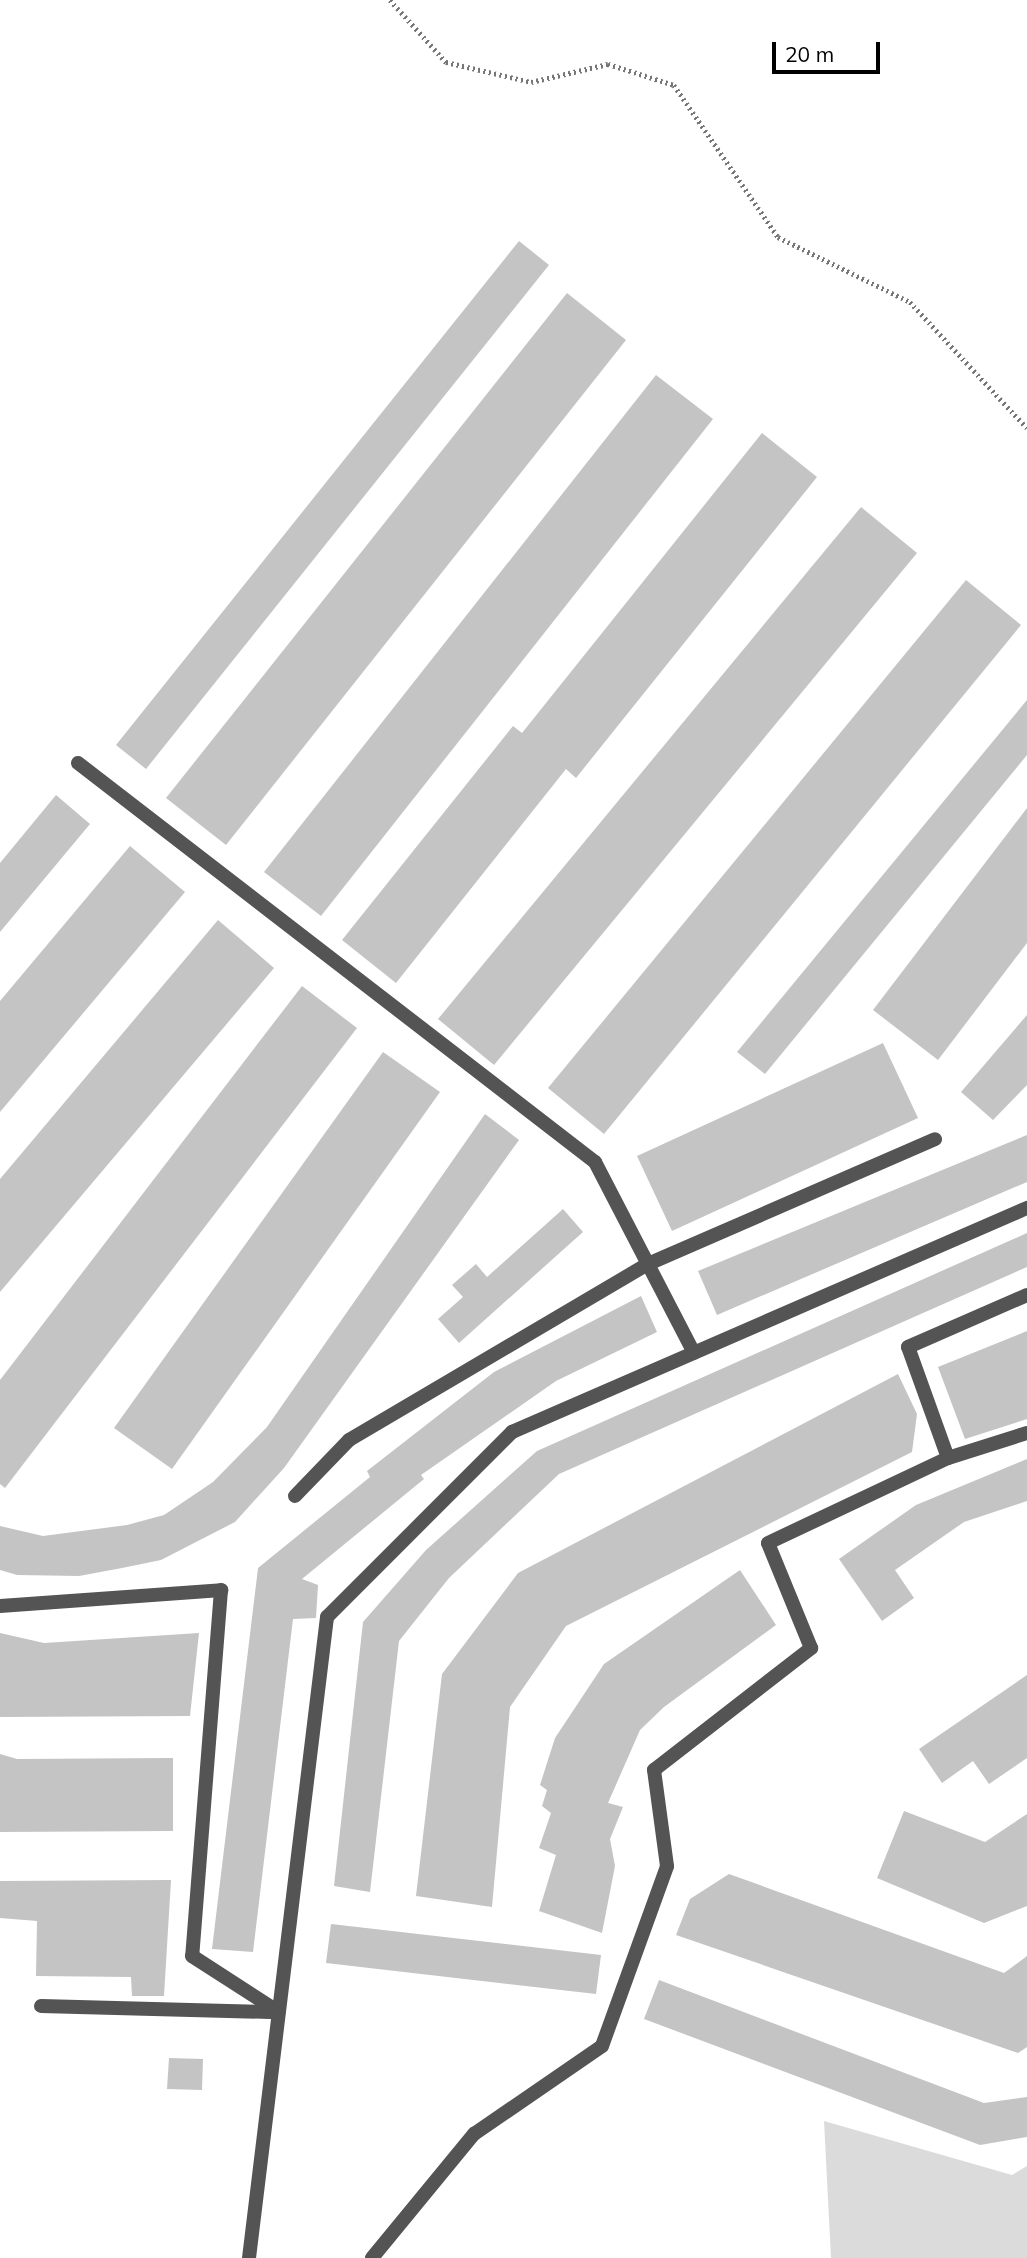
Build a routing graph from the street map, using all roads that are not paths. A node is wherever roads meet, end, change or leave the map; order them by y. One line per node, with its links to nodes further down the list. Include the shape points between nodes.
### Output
1 (78, 763): 4 (lane, via 595,1162)
2 (935, 1139): 4 (lane)
3 (1027, 1208): 6 (lane)
4 (648, 1264): 6 (lane); 9 (lane, via 349,1440)
5 (1027, 1295): 8 (lane, via 908,1347)
6 (694, 1353): 12 (lane, via 512,1432 327,1617)
7 (1027, 1433): 8 (lane)
8 (948, 1458): 14 (lane, via 768,1543 811,1648 654,1770 667,1866 602,2046 474,2134)
9 (295, 1496)
10 (0, 1606): 12 (lane, via 221,1591 192,1956)
11 (41, 2006): 12 (lane)
12 (279, 2012): 13 (lane)
13 (249, 2258)
14 (372, 2258)

